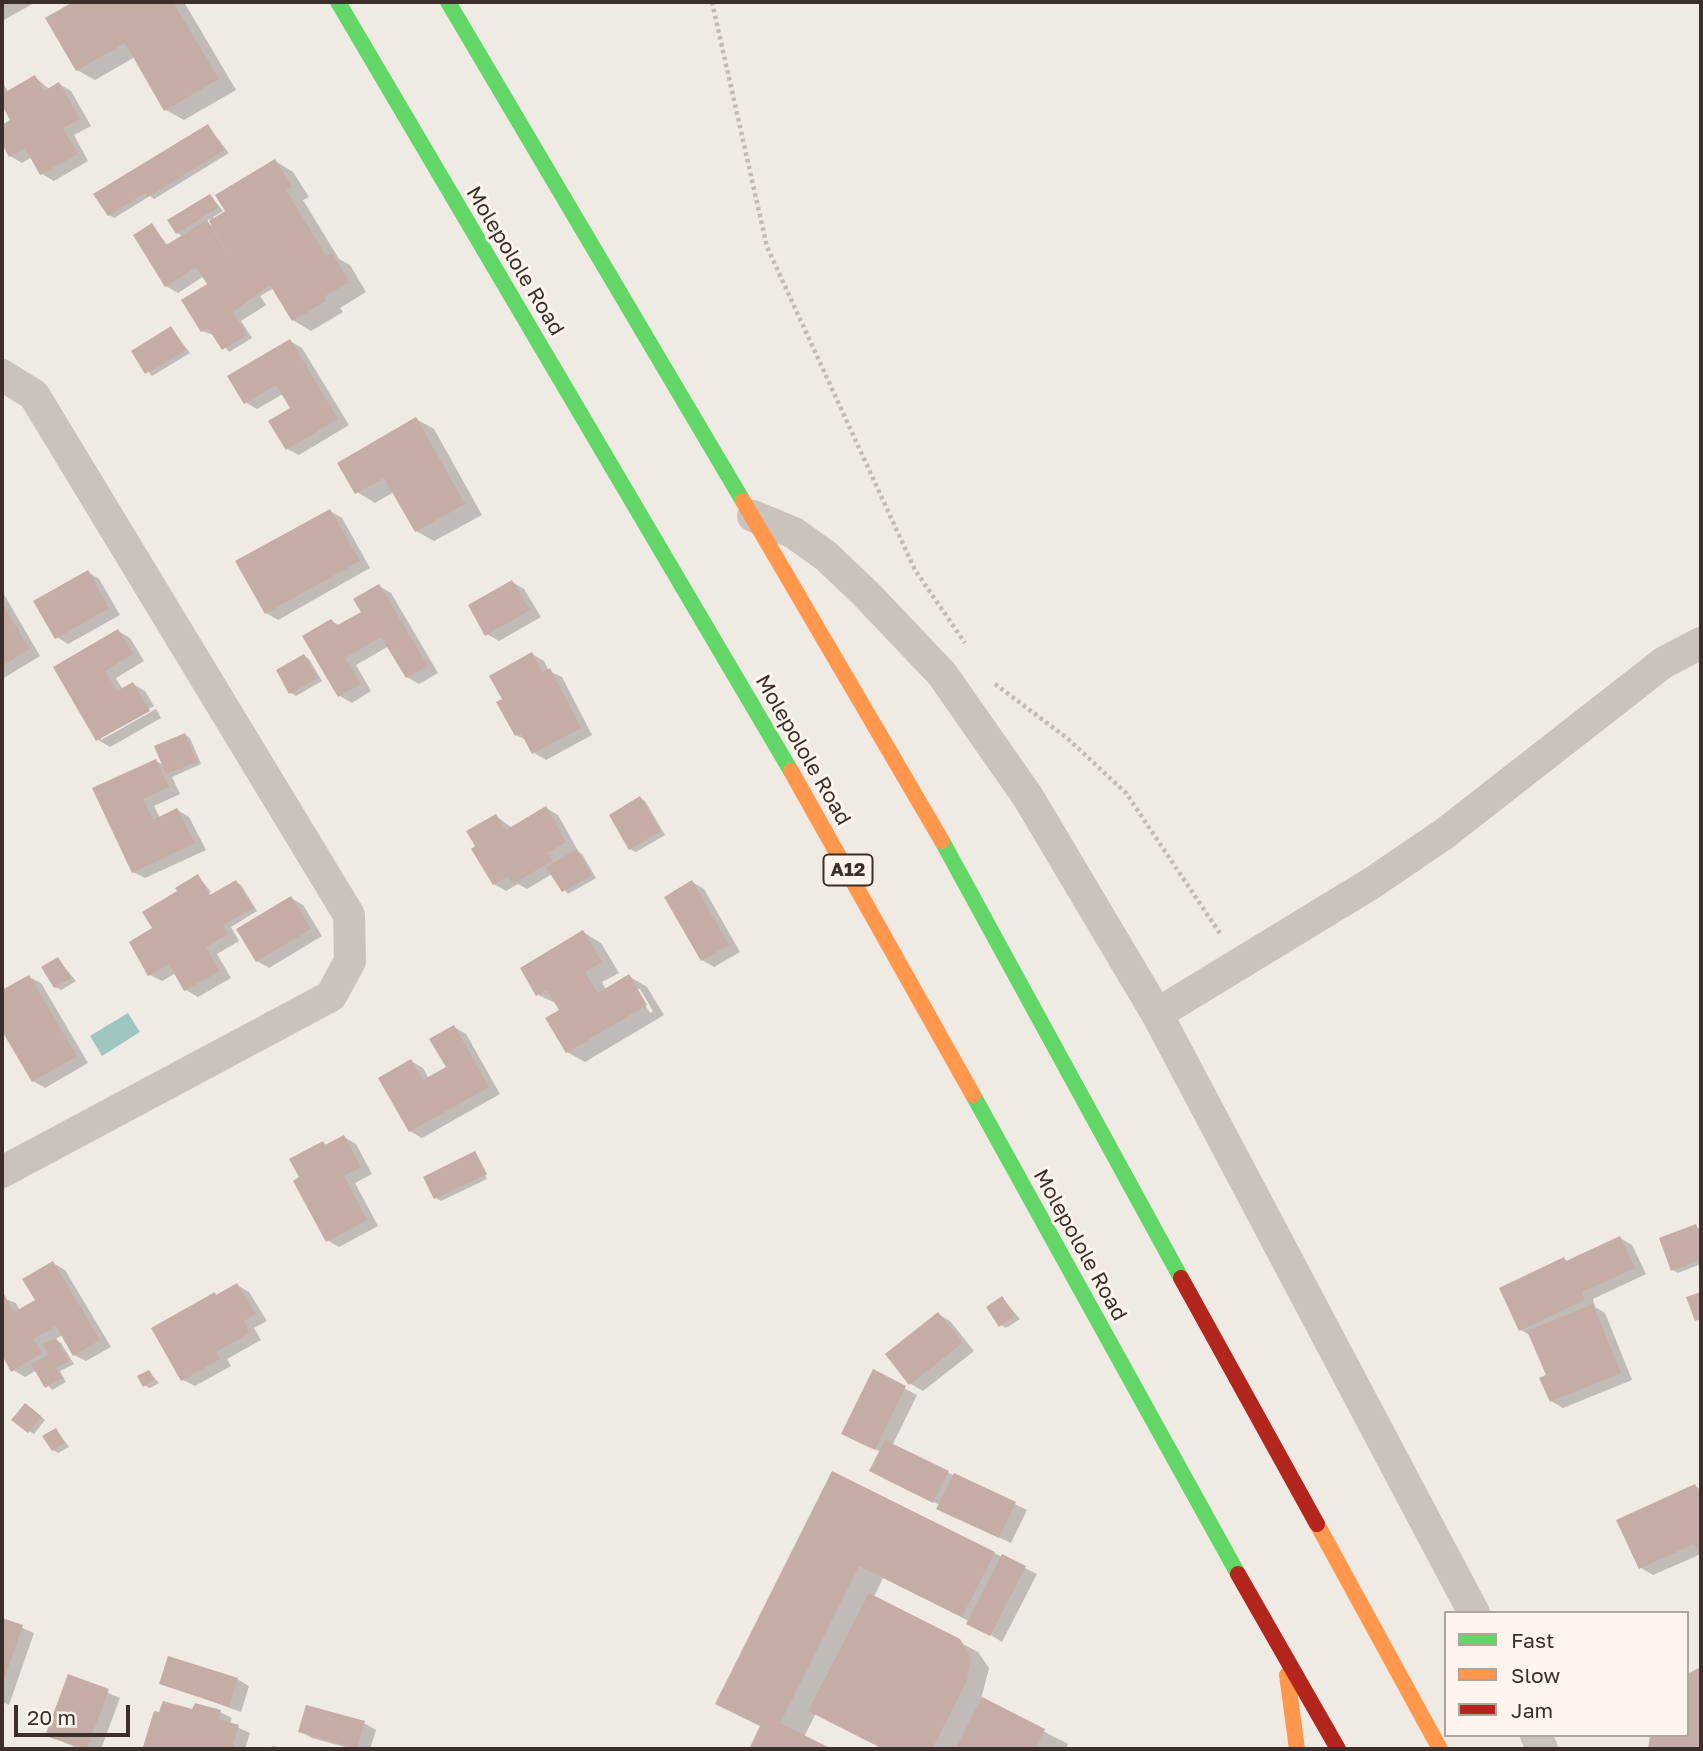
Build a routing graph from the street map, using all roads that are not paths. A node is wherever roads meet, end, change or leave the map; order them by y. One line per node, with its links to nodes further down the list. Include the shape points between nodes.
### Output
1 (338, 2): 9 (main road, Molepolole Road / A12, via 828,834)
2 (448, 2): 4 (main road)
3 (2, 375): 7 (street, via 34,395 349,915 350,961 331,996)
4 (753, 516): 6 (street, via 794,533 826,556 942,674 1028,797); 12 (main road, via 913,789)
5 (1701, 643): 6 (street, via 1663,663 1444,834)
6 (1157, 1014): 8 (street)
7 (2, 1172)
8 (1473, 1611)
9 (1285, 1659): 10 (main road); 11 (main road, Molepolole Road / A12)
10 (1297, 1749)
11 (1338, 1749)
12 (1440, 1749)

